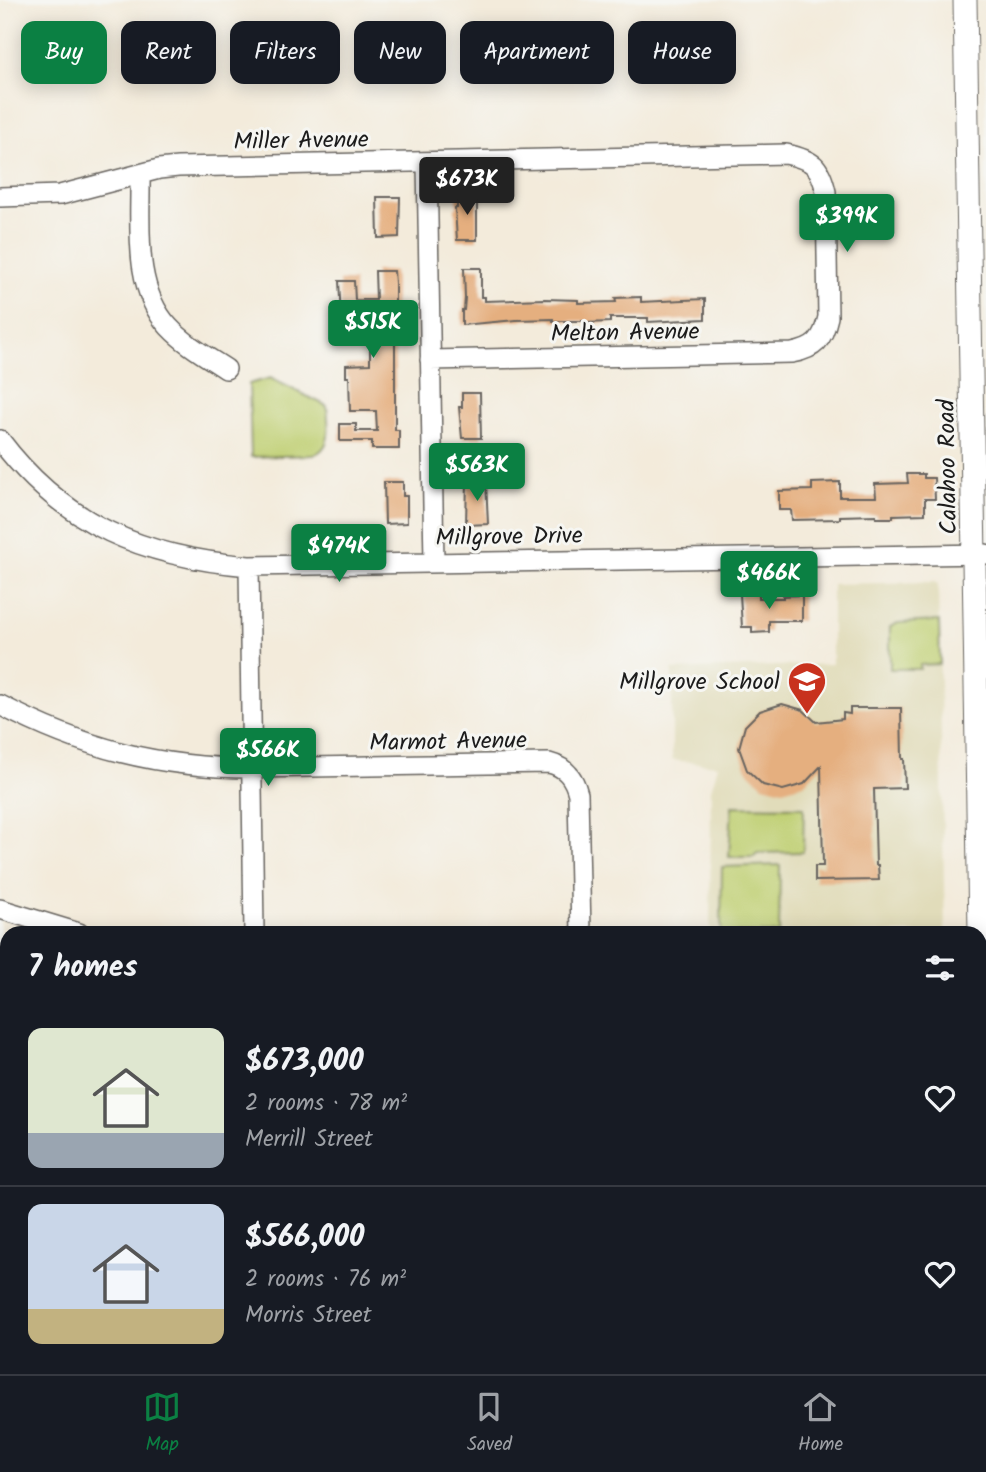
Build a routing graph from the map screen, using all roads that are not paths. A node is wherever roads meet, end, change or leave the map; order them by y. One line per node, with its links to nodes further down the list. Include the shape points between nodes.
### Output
1 (965, 0): 9 (main road, Calahoo Road)
2 (427, 162): 3 (street, Miller Avenue, via 178,167); 5 (street, Miller Avenue, via 803,158 815,164 826,192 828,317); 6 (street)
3 (140, 174): 4 (street, Miller Avenue, via 61,195); 7 (street, via 143,268 152,300 163,320 185,342)
4 (0, 197)
5 (818, 343): 6 (street, Melton Avenue, via 792,353)
6 (430, 360): 10 (street)
7 (226, 369)
8 (0, 440): 11 (street, Millgrove Drive, via 43,488 106,531 164,554)
9 (980, 554): 10 (street, Millgrove Drive); 18 (main road, Calahoo Road)
10 (433, 562): 11 (street, Millgrove Drive)
11 (249, 566): 13 (street)
12 (0, 705): 13 (street, Marmot Avenue, via 50,730 120,753 169,763)
13 (252, 768): 16 (street); 17 (street, Marmot Avenue, via 559,765 576,783 578,794)
14 (0, 909): 15 (street)
15 (56, 926)
16 (254, 926)
17 (581, 926)
18 (980, 926)

